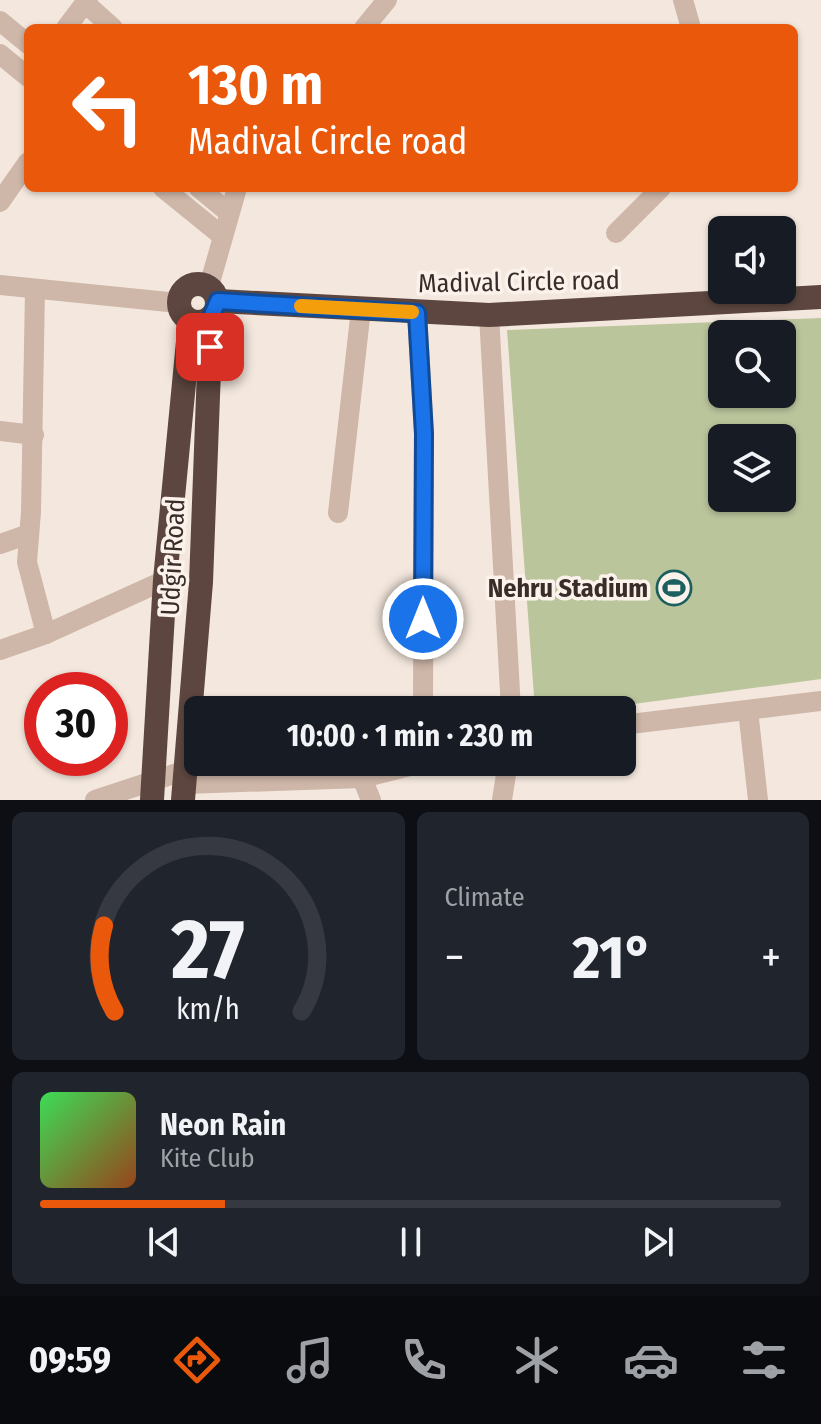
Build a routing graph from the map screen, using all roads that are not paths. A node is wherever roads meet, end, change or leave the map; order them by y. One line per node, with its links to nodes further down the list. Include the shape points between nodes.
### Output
1 (387, 0): 7 (street)
2 (683, 0): 8 (street)
3 (87, 2): 5 (street); 6 (street)
4 (0, 21): 9 (street)
5 (69, 24)
6 (109, 24)
7 (367, 24)
8 (690, 24)
9 (24, 41)
10 (0, 54): 11 (street)
11 (24, 74)
12 (24, 168): 17 (street)
13 (168, 192): 20 (street)
14 (204, 192): 18 (street)
15 (236, 192): 18 (street)
16 (657, 192): 19 (street)
17 (0, 202)
18 (228, 212): 20 (street)
19 (616, 233)
20 (221, 235): 24 (street)
21 (0, 285): 22 (street)
22 (35, 290): 24 (street); 29 (street)
23 (821, 297): 27 (highway, Madival Circle road)
24 (201, 306): 25 (highway, Madival Circle road); 33 (highway, Udgir Road); 44 (highway, Udgir Road, via 201,582)
25 (361, 309): 26 (highway, Madival Circle road); 30 (street)
26 (417, 313): 27 (highway, Madival Circle road); 36 (street, via 424,434)
27 (489, 315): 37 (street)
28 (0, 431): 29 (street)
29 (34, 435): 31 (street)
30 (338, 513)
31 (29, 534): 32 (street); 34 (street, via 27,562)
32 (0, 544)
33 (165, 580): 34 (street); 45 (highway, Udgir Road)
34 (46, 634): 35 (street)
35 (0, 650)
36 (423, 696)
37 (510, 696)
38 (821, 701): 39 (street)
39 (748, 710): 40 (street); 49 (street)
40 (636, 723)
41 (370, 776): 43 (street)
42 (506, 776): 48 (street)
43 (362, 778): 44 (street); 47 (street)
44 (185, 784): 45 (street)
45 (153, 790): 46 (street)
46 (95, 800)
47 (371, 800)
48 (502, 800)
49 (758, 800)

